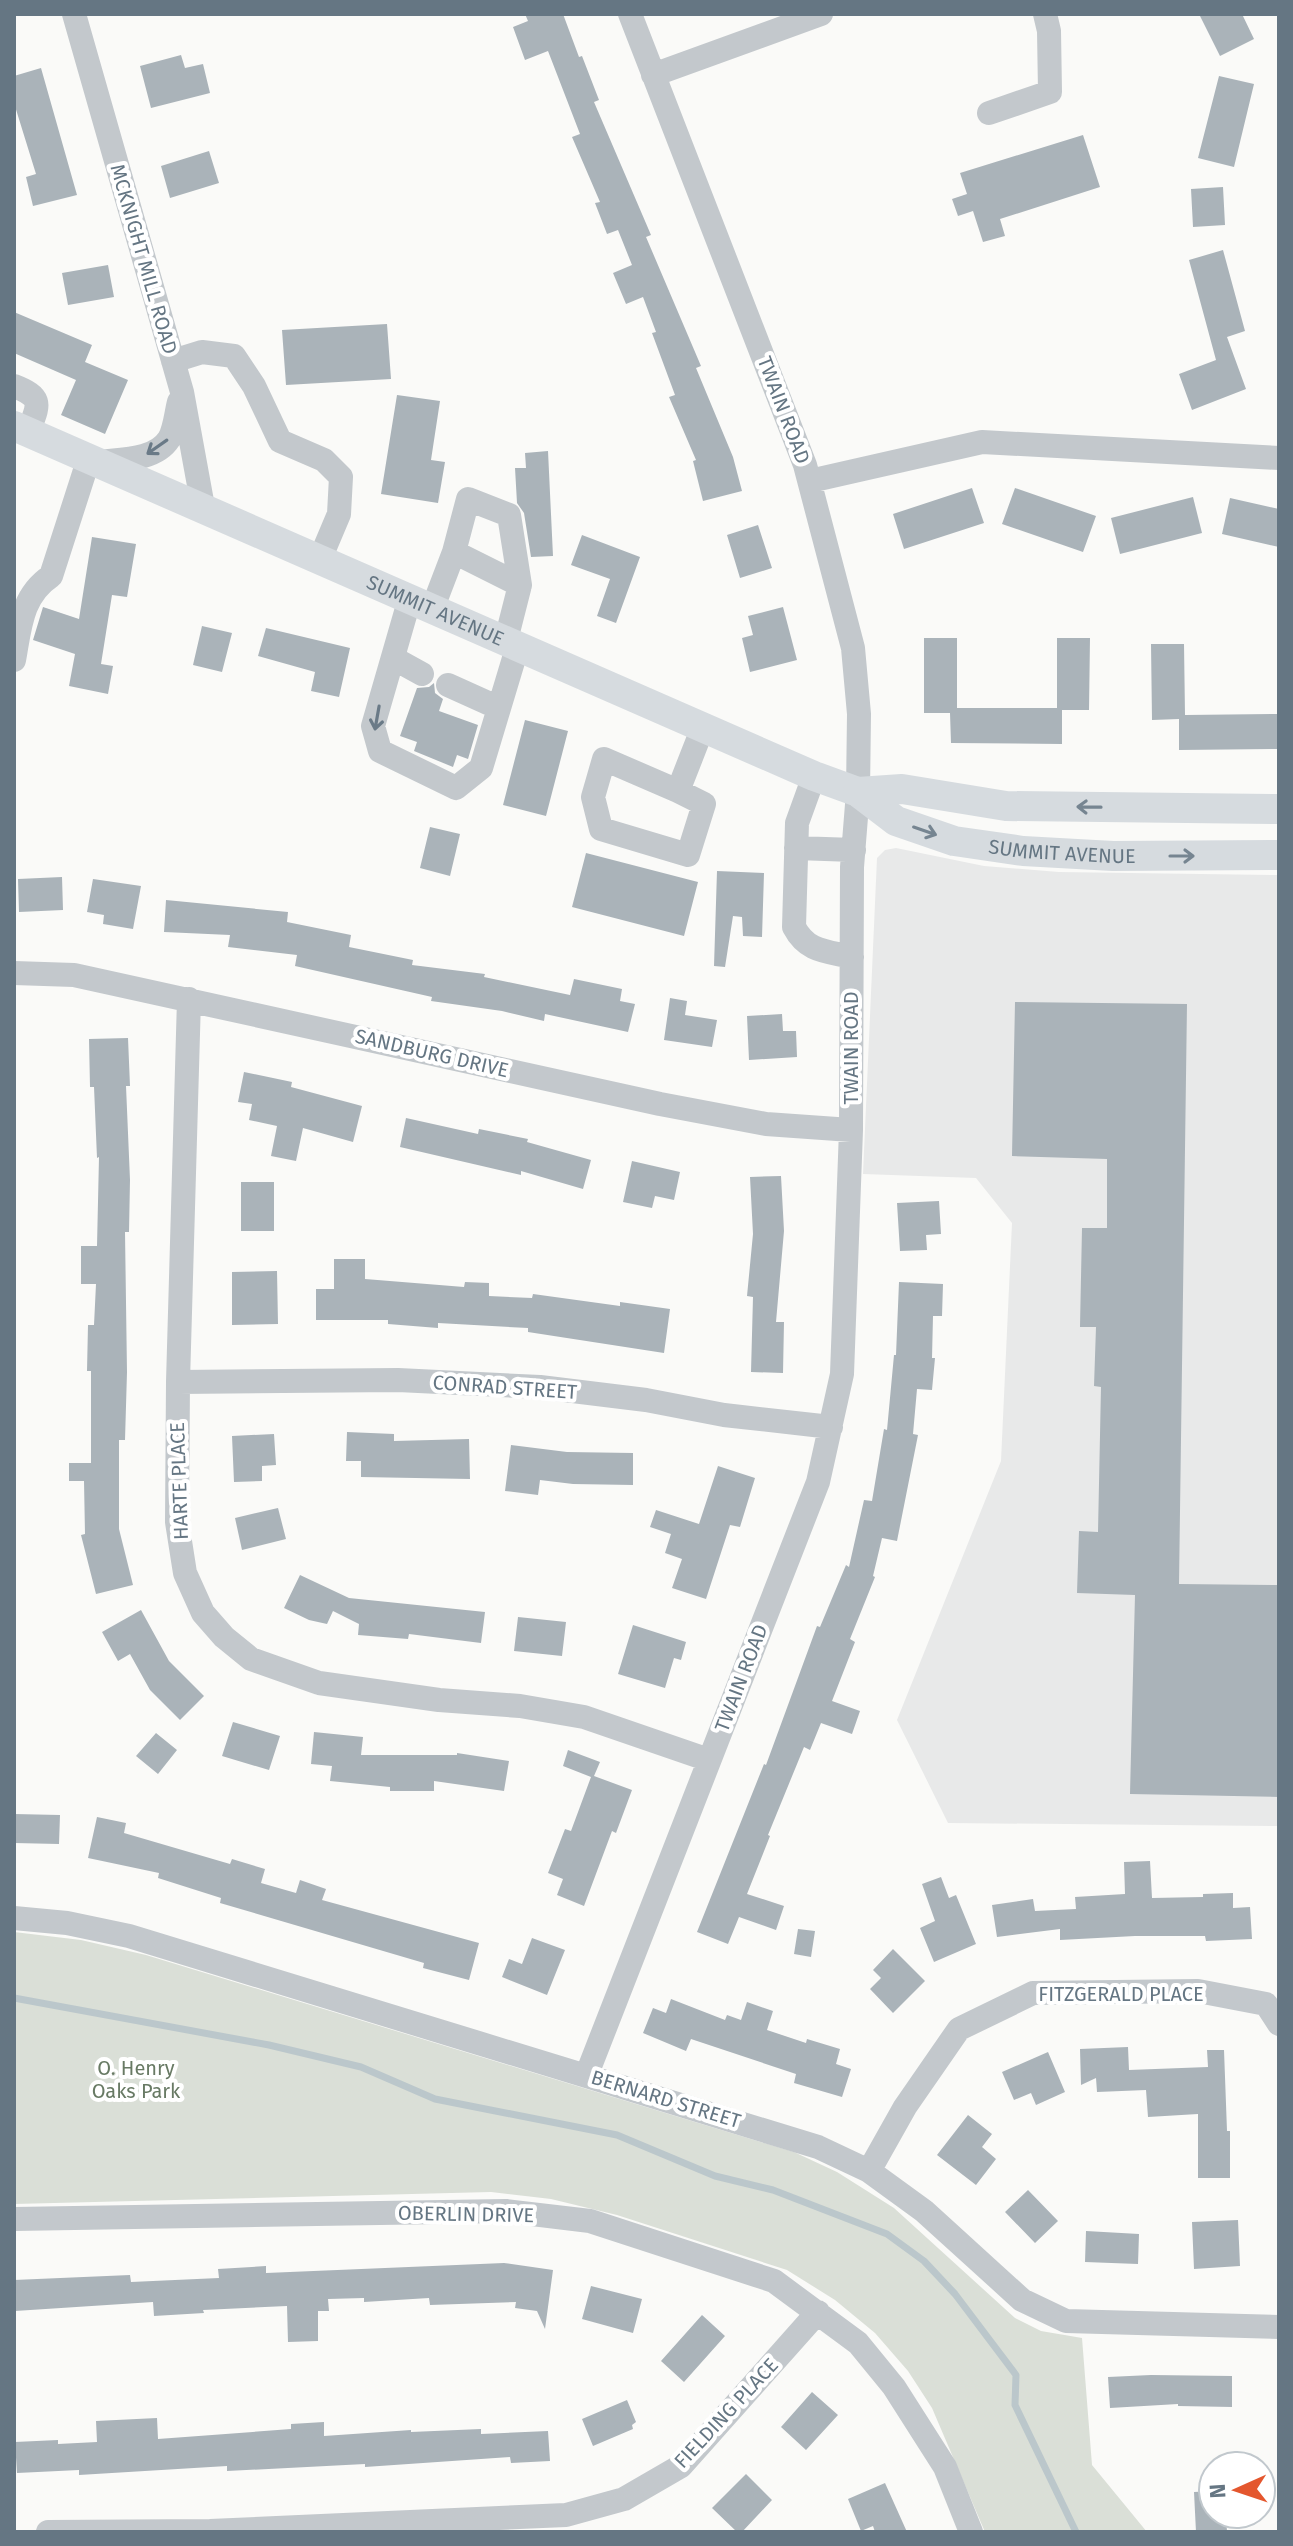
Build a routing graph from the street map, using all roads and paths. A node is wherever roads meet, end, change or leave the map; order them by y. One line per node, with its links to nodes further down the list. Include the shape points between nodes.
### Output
1 (74, 14): 7 (street, MCKNIGHT MILL ROAD)
2 (630, 14): 5 (street, TWAIN ROAD)
3 (821, 14): 5 (street)
4 (1045, 14): 6 (street, via 1050,92)
5 (653, 75): 13 (street, TWAIN ROAD)
6 (989, 113)
7 (173, 361): 9 (street, MCKNIGHT MILL ROAD); 16 (street, via 202,352 234,356 280,441 324,460 341,477 339,514)
8 (14, 386): 10 (street, via 36,400 36,409)
9 (182, 392): 12 (street, one-way to 12, via 170,437 162,447 141,457); 14 (street, MCKNIGHT MILL ROAD)
10 (21, 430): 12 (main road, SUMMIT AVENUE)
11 (1279, 458): 13 (street, via 982,442)
12 (93, 460): 14 (main road, SUMMIT AVENUE); 21 (street, via 51,576 40,583 23,611)
13 (810, 481): 28 (street, TWAIN ROAD, via 853,648)
14 (203, 507): 16 (main road, SUMMIT AVENUE)
15 (454, 552): 17 (street); 17 (street, via 468,499 509,515); 18 (street)
16 (320, 559): 18 (main road, SUMMIT AVENUE)
17 (520, 585): 19 (street)
18 (421, 602): 19 (main road, SUMMIT AVENUE); 20 (street)
19 (512, 642): 24 (street); 25 (main road, SUMMIT AVENUE)
20 (393, 658): 22 (street); 24 (street, one-way to 24, via 373,726 380,751 456,788 481,768)
21 (14, 660)
22 (422, 674)
23 (448, 685): 24 (street)
24 (499, 708)
25 (703, 727): 26 (main road, SUMMIT AVENUE); 27 (street)
26 (814, 776): 28 (main road, SUMMIT AVENUE); 30 (street, via 797,823)
27 (678, 791): 27 (street, via 704,804 688,855 601,829 593,797 604,759)
28 (858, 792): 29 (main road, SUMMIT AVENUE, one-way to 28, via 1006,806 902,789); 31 (street, TWAIN ROAD); 32 (main road, SUMMIT AVENUE, one-way to 32, via 896,821 954,841 1113,856)
29 (1279, 809)
30 (796, 848): 31 (street); 33 (street, via 794,927 801,941)
31 (854, 850): 33 (street, TWAIN ROAD)
32 (1279, 855)
33 (852, 957): 36 (street, TWAIN ROAD)
34 (14, 973): 35 (street, SANDBURG DRIVE, via 74,975)
35 (189, 999): 36 (street, SANDBURG DRIVE, via 660,1104 766,1124); 37 (street, HARTE PLACE)
36 (851, 1130): 38 (street, TWAIN ROAD, via 842,1374)
37 (178, 1382): 38 (street, CONRAD STREET, via 398,1380 540,1387); 39 (street, HARTE PLACE, via 177,1522 185,1573 203,1613 251,1659 319,1683 584,1717)
38 (831, 1427): 39 (street, TWAIN ROAD, via 818,1482)
39 (709, 1760): 42 (street, TWAIN ROAD)
40 (14, 1918): 42 (street, BERNARD STREET, via 129,1936)
41 (1273, 2014): 43 (street, FITZGERALD PLACE, via 1198,1991 1033,1993 959,2029)
42 (587, 2074): 43 (street, BERNARD STREET, via 818,2147)
43 (869, 2171): 46 (street, BERNARD STREET, via 924,2211 1022,2300 1066,2321)
44 (14, 2219): 45 (street, OBERLIN DRIVE, via 520,2213 590,2221 774,2281)
45 (818, 2312): 47 (street, FIELDING PLACE, via 681,2466 624,2499 566,2515 210,2531); 48 (street, OBERLIN DRIVE, via 858,2343 894,2387 945,2467)
46 (1279, 2327)
47 (48, 2532)
48 (971, 2532)

